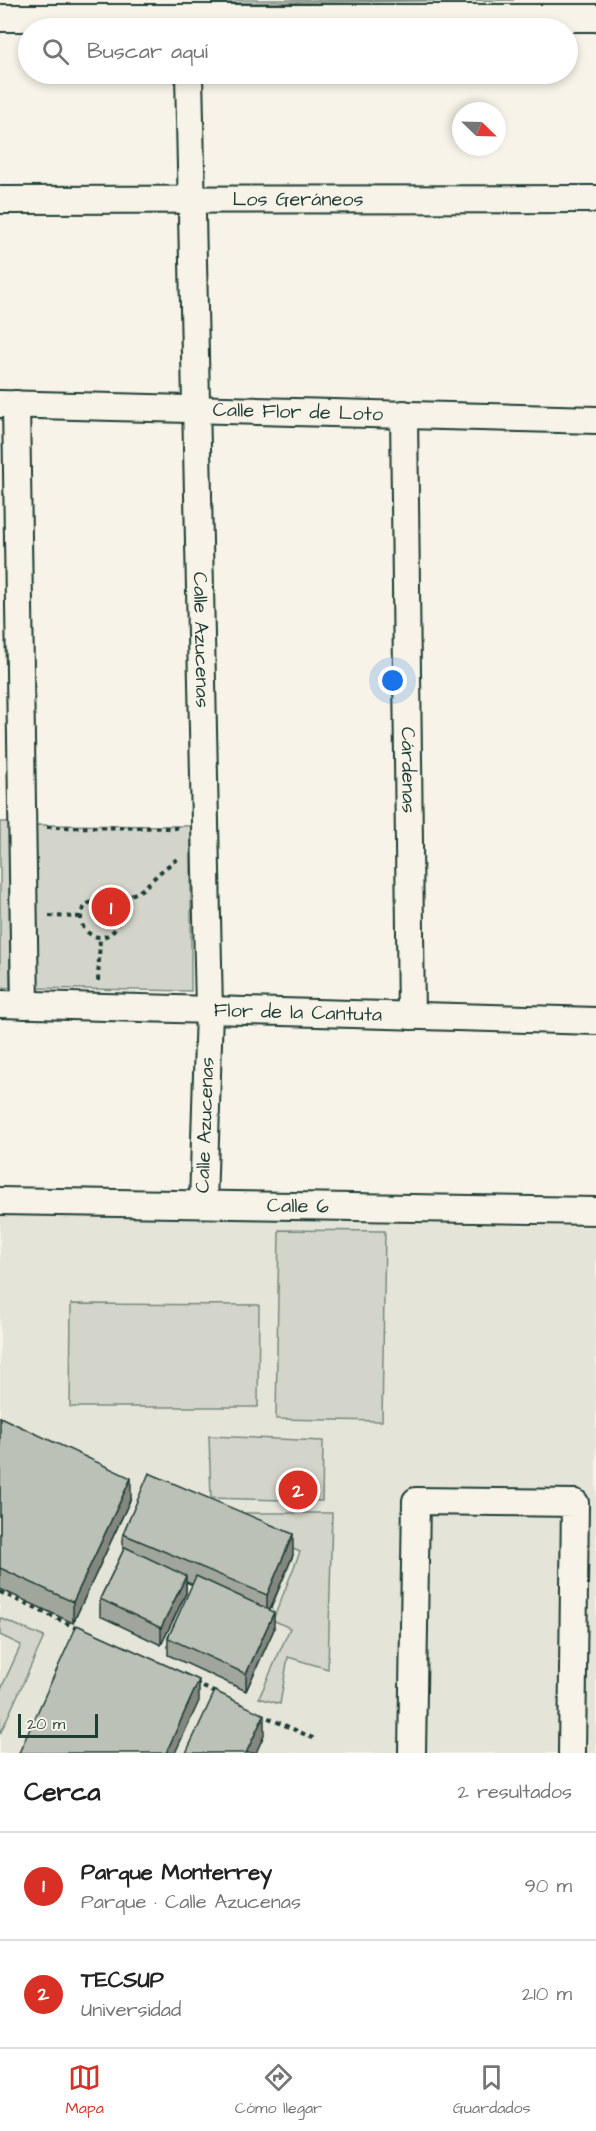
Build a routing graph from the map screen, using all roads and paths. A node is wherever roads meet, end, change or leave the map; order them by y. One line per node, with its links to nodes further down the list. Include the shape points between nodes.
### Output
1 (529, 9): 2 (street); 4 (street)
2 (188, 16): 3 (street)
3 (0, 18)
4 (596, 18)
5 (189, 84): 8 (street, Calle Azucenas)
6 (596, 199): 8 (street, Los Geráneos)
7 (0, 200): 8 (street, Los Geráneos)
8 (192, 200): 10 (street, Calle Azucenas)
9 (8, 404): 10 (street, Calle Flor de Loto); 13 (street)
10 (197, 408): 11 (street, Calle Flor de Loto); 14 (street, Calle Azucenas)
11 (404, 414): 12 (street, Calle Flor de Loto); 24 (street, Cárdenas)
12 (596, 420)
13 (22, 826): 14 (path); 22 (street)
14 (205, 829): 23 (street, Calle Azucenas)
15 (182, 855): 16 (path, via 140,891)
16 (106, 899): 18 (path, via 89,902); 19 (path, via 119,911 119,920 116,929)
17 (46, 916): 18 (path)
18 (81, 917): 19 (path, via 86,931)
19 (100, 937): 20 (path)
20 (98, 985)
21 (0, 1004): 22 (street, Flor de la Cantuta)
22 (25, 1005): 23 (street, Flor de la Cantuta)
23 (208, 1010): 24 (street, Flor de la Cantuta); 27 (street, Calle Azucenas)
24 (411, 1016): 25 (street, Flor de la Cantuta)
25 (596, 1022)
26 (0, 1201): 27 (street, Calle 6)
27 (203, 1204): 28 (street, Calle 6)
28 (596, 1211)
29 (0, 1592): 30 (path)
30 (77, 1628): 31 (path); 32 (path)
31 (87, 1633)
32 (72, 1638)
33 (185, 1678): 34 (path)
34 (228, 1699)
35 (250, 1709): 36 (path)
36 (315, 1739)
37 (412, 1753): 38 (street, via 416,1502 427,1502 575,1503)
38 (572, 1753)

